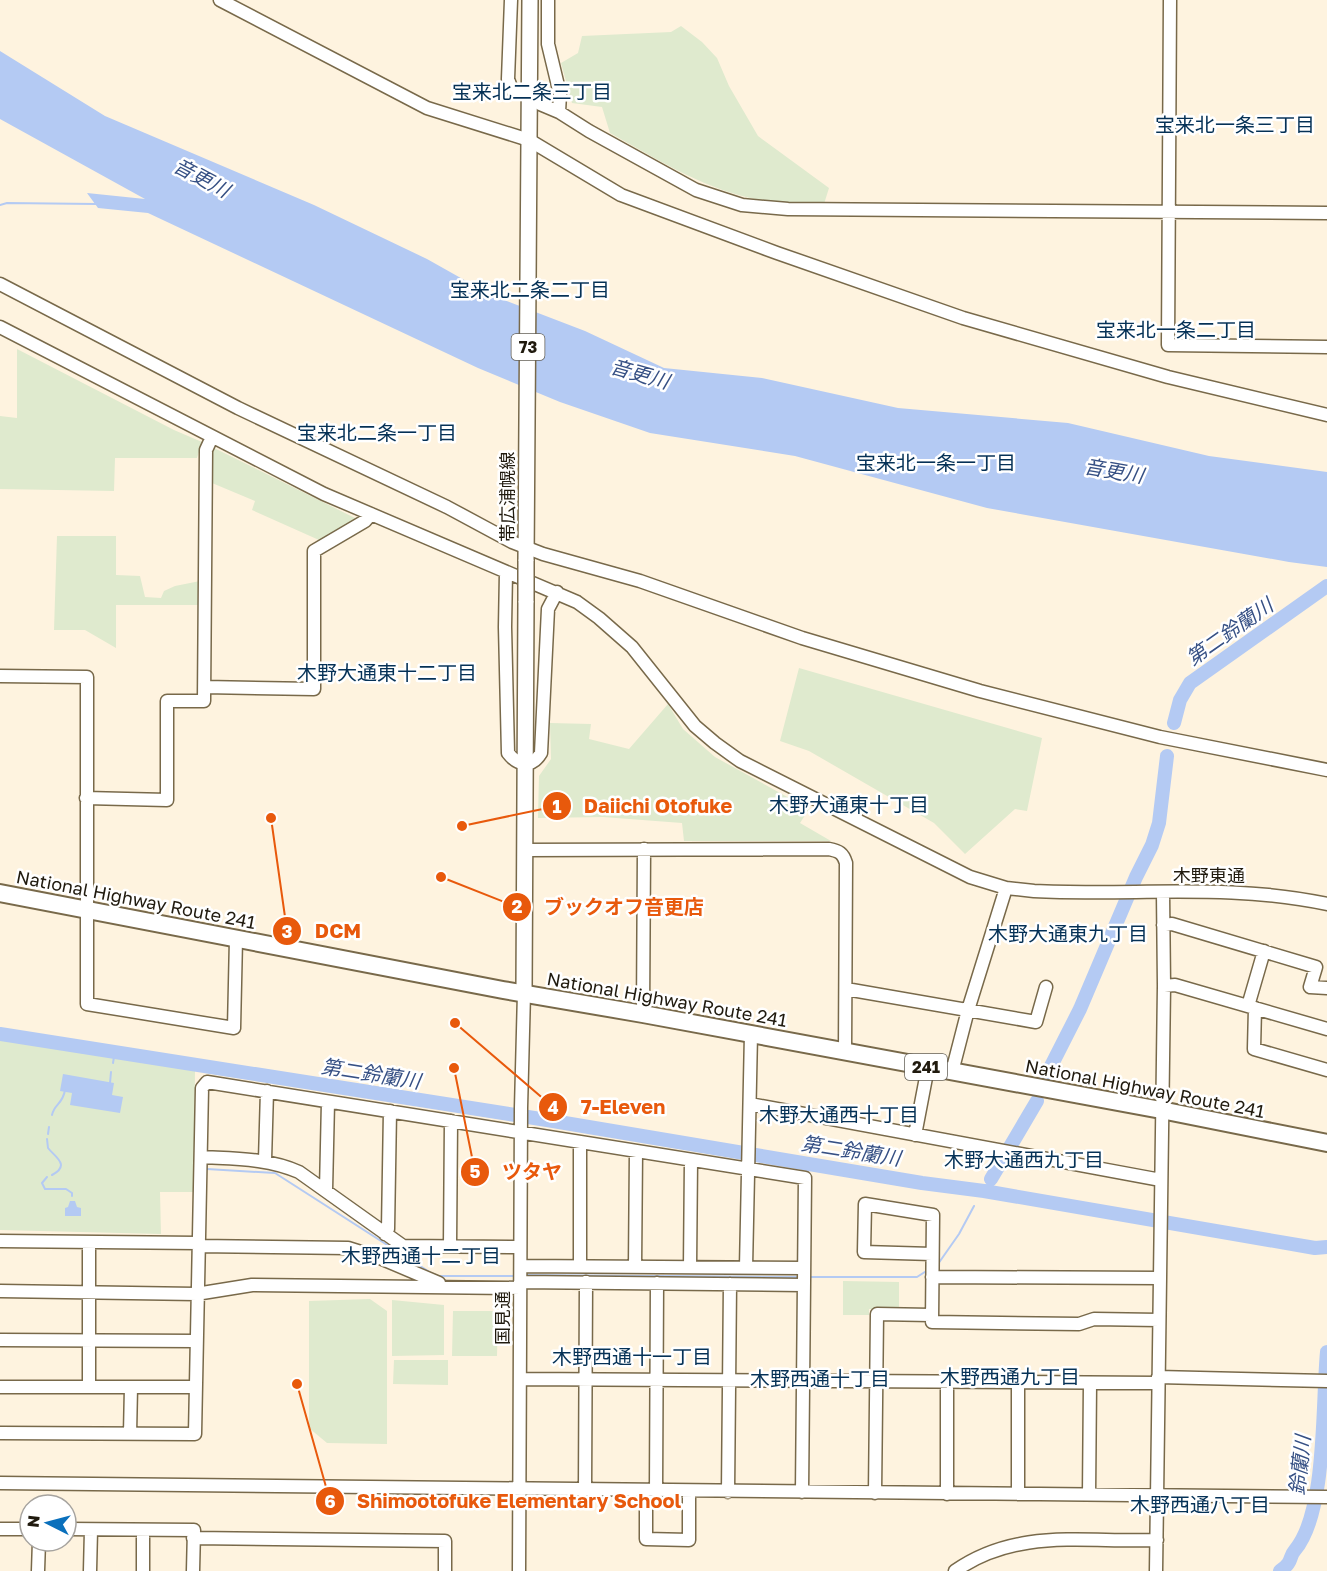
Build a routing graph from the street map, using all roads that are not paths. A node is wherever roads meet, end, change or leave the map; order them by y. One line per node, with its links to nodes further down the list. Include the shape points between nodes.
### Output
1 (220, 0): 9 (street, via 427,108)
2 (511, 0): 6 (street, via 508,79 512,90)
3 (530, 0): 9 (main road, 帯広浦幌線 / 73)
4 (549, 0): 8 (street, via 549,44 560,94)
5 (1170, 0): 10 (street)
6 (518, 93)
7 (540, 104): 8 (street)
8 (559, 112): 10 (street, via 687,185 742,205 788,209)
9 (529, 140): 15 (street, via 621,195 952,315 1168,377); 18 (main road, 帯広浦幌線 / 73)
10 (1169, 212): 11 (street); 14 (street, via 1168,345)
11 (1327, 213)
12 (0, 284): 18 (street, via 229,404)
13 (0, 327): 16 (street)
14 (1327, 347)
15 (1327, 415)
16 (212, 437): 17 (street); 22 (street, via 206,450)
17 (371, 514): 19 (street); 22 (street, via 314,551 314,689)
18 (527, 548): 23 (main road, 帯広浦幌線 / 73, bridge); 24 (street, via 640,581 802,638 980,691 1160,737)
19 (506, 572): 20 (street); 23 (street, via 508,753)
20 (557, 592): 23 (street, via 548,609 541,753 538,759); 28 (street, via 599,618 632,647 695,726 740,760 970,877)
21 (0, 676): 25 (street, via 87,677)
22 (205, 687): 25 (street, via 204,701 168,701 167,800)
23 (525, 764): 27 (main road, 帯広浦幌線 / 73)
24 (1327, 770)
25 (86, 798): 32 (street)
26 (644, 849): 27 (street); 39 (street, via 829,849 843,855); 43 (street)
27 (524, 850): 40 (main road, 帯広浦幌線 / 73)
28 (1006, 888): 30 (street); 42 (street)
29 (0, 893): 32 (highway, National Highway Route 241 / 241)
30 (1162, 893): 31 (street, 木野東通, via 1242,892); 33 (street, 木野東通)
31 (1327, 904)
32 (87, 910): 34 (highway, National Highway Route 241 / 241); 34 (street, via 87,1004 234,1028)
33 (1163, 925): 35 (street, via 1172,924); 36 (street, 木野東通)
34 (236, 939): 40 (highway, National Highway Route 241 / 241)
35 (1264, 951): 38 (street, via 1316,968 1310,987); 41 (street)
36 (1164, 986): 41 (street, via 1175,985); 53 (street, 木野東通)
37 (1046, 987): 42 (street, via 1036,1022)
38 (1327, 988)
39 (846, 989): 42 (street); 46 (street)
40 (524, 993): 43 (highway, National Highway Route 241 / 241); 56 (street, 国見通)
41 (1252, 1007): 44 (street); 48 (street, via 1254,1049)
42 (968, 1010): 49 (street)
43 (643, 1014): 45 (highway, National Highway Route 241 / 241)
44 (1327, 1029)
45 (751, 1034): 46 (highway, National Highway Route 241 / 241); 52 (street)
46 (845, 1052): 47 (highway, National Highway Route 241 / 241)
47 (928, 1067): 49 (highway, National Highway Route 241 / 241); 57 (street)
48 (1327, 1070)
49 (952, 1072): 53 (highway, National Highway Route 241 / 241)
50 (267, 1091): 51 (street); 61 (street, via 207,1082 202,1088); 62 (street)
51 (328, 1102): 54 (street); 66 (street)
52 (750, 1104): 57 (street); 64 (street)
53 (1161, 1110): 59 (highway, National Highway Route 241 / 241); 65 (street, 木野東通)
54 (390, 1111): 55 (street); 67 (street)
55 (451, 1121): 56 (street); 71 (street)
56 (522, 1128): 58 (street); 72 (street, 国見通)
57 (915, 1135): 65 (street)
58 (580, 1142): 60 (street); 75 (street)
59 (1327, 1143)
60 (636, 1151): 63 (street); 76 (street)
61 (201, 1157): 62 (street); 70 (street)
62 (265, 1160): 66 (street, via 299,1172)
63 (691, 1160): 64 (street); 77 (street)
64 (748, 1164): 78 (street); 79 (street, via 805,1178)
65 (1161, 1180): 81 (street, 木野東通)
66 (326, 1190): 67 (street)
67 (386, 1234): 71 (street, via 403,1246)
68 (0, 1241): 69 (street)
69 (89, 1242): 70 (street); 89 (street)
70 (198, 1244): 87 (street, via 348,1248); 90 (street)
71 (450, 1245): 72 (street)
72 (520, 1247): 74 (street, 国見通)
73 (932, 1254): 73 (street, via 864,1252 865,1204 933,1215); 80 (street)
74 (520, 1266): 75 (street); 85 (street, 国見通)
75 (580, 1266): 76 (street)
76 (635, 1267): 77 (street)
77 (690, 1267): 78 (street)
78 (746, 1267): 79 (street)
79 (803, 1268): 86 (street)
80 (932, 1278): 81 (street); 91 (street)
81 (1160, 1278): 92 (street, 木野東通)
82 (586, 1282): 83 (street); 85 (street); 97 (street)
83 (657, 1283): 84 (street); 98 (street)
84 (730, 1284): 86 (street); 99 (street)
85 (520, 1285): 87 (street); 96 (street, 国見通)
86 (803, 1285): 102 (street)
87 (446, 1286): 90 (street, via 252,1285)
88 (0, 1291): 89 (street)
89 (89, 1293): 90 (street); 94 (street)
90 (196, 1294): 95 (street)
91 (932, 1315): 92 (street, via 932,1322 1079,1324 1094,1319); 103 (street, via 877,1314)
92 (1159, 1320): 100 (street, 木野東通)
93 (0, 1340): 94 (street)
94 (89, 1341): 95 (street); 108 (street)
95 (196, 1341): 110 (street)
96 (520, 1379): 97 (street); 114 (street, 国見通)
97 (586, 1379): 98 (street); 115 (street)
98 (657, 1380): 99 (street); 116 (street)
99 (728, 1380): 102 (street); 118 (street)
100 (1158, 1380): 101 (street); 106 (street); 124 (street, 木野東通)
101 (1321, 1380)
102 (802, 1381): 103 (street); 119 (street)
103 (877, 1382): 104 (street); 120 (street)
104 (947, 1382): 105 (street); 121 (street)
105 (1018, 1382): 106 (street); 122 (street)
106 (1090, 1384): 123 (street)
107 (0, 1387): 108 (street)
108 (89, 1387): 109 (street)
109 (130, 1387): 110 (street); 112 (street)
110 (196, 1387): 112 (street, via 195,1434)
111 (0, 1433): 112 (street)
112 (130, 1434)
113 (0, 1484): 114 (street)
114 (519, 1489): 115 (street); 139 (street, 国見通)
115 (585, 1490): 116 (street)
116 (651, 1491): 117 (street); 117 (street, via 646,1539 689,1540)
117 (689, 1491): 118 (street)
118 (728, 1492): 119 (street)
119 (802, 1492): 120 (street)
120 (875, 1493): 121 (street)
121 (947, 1494): 122 (street)
122 (1018, 1494): 123 (street)
123 (1089, 1495): 124 (street)
124 (1157, 1496): 125 (street); 132 (street, 木野東通)
125 (1327, 1497)
126 (0, 1529): 127 (street)
127 (18, 1529)
128 (78, 1529): 129 (street)
129 (91, 1530): 130 (street); 135 (street)
130 (143, 1530): 131 (street, via 194,1530); 136 (street)
131 (194, 1538): 137 (street); 138 (street, via 445,1540)
132 (1157, 1540): 140 (street, via 1051,1538 984,1554); 141 (street, 木野東通)
133 (39, 1553): 134 (street)
134 (38, 1571)
135 (90, 1571)
136 (142, 1571)
137 (193, 1571)
138 (445, 1571)
139 (519, 1571)
140 (955, 1571)
141 (1156, 1571)

